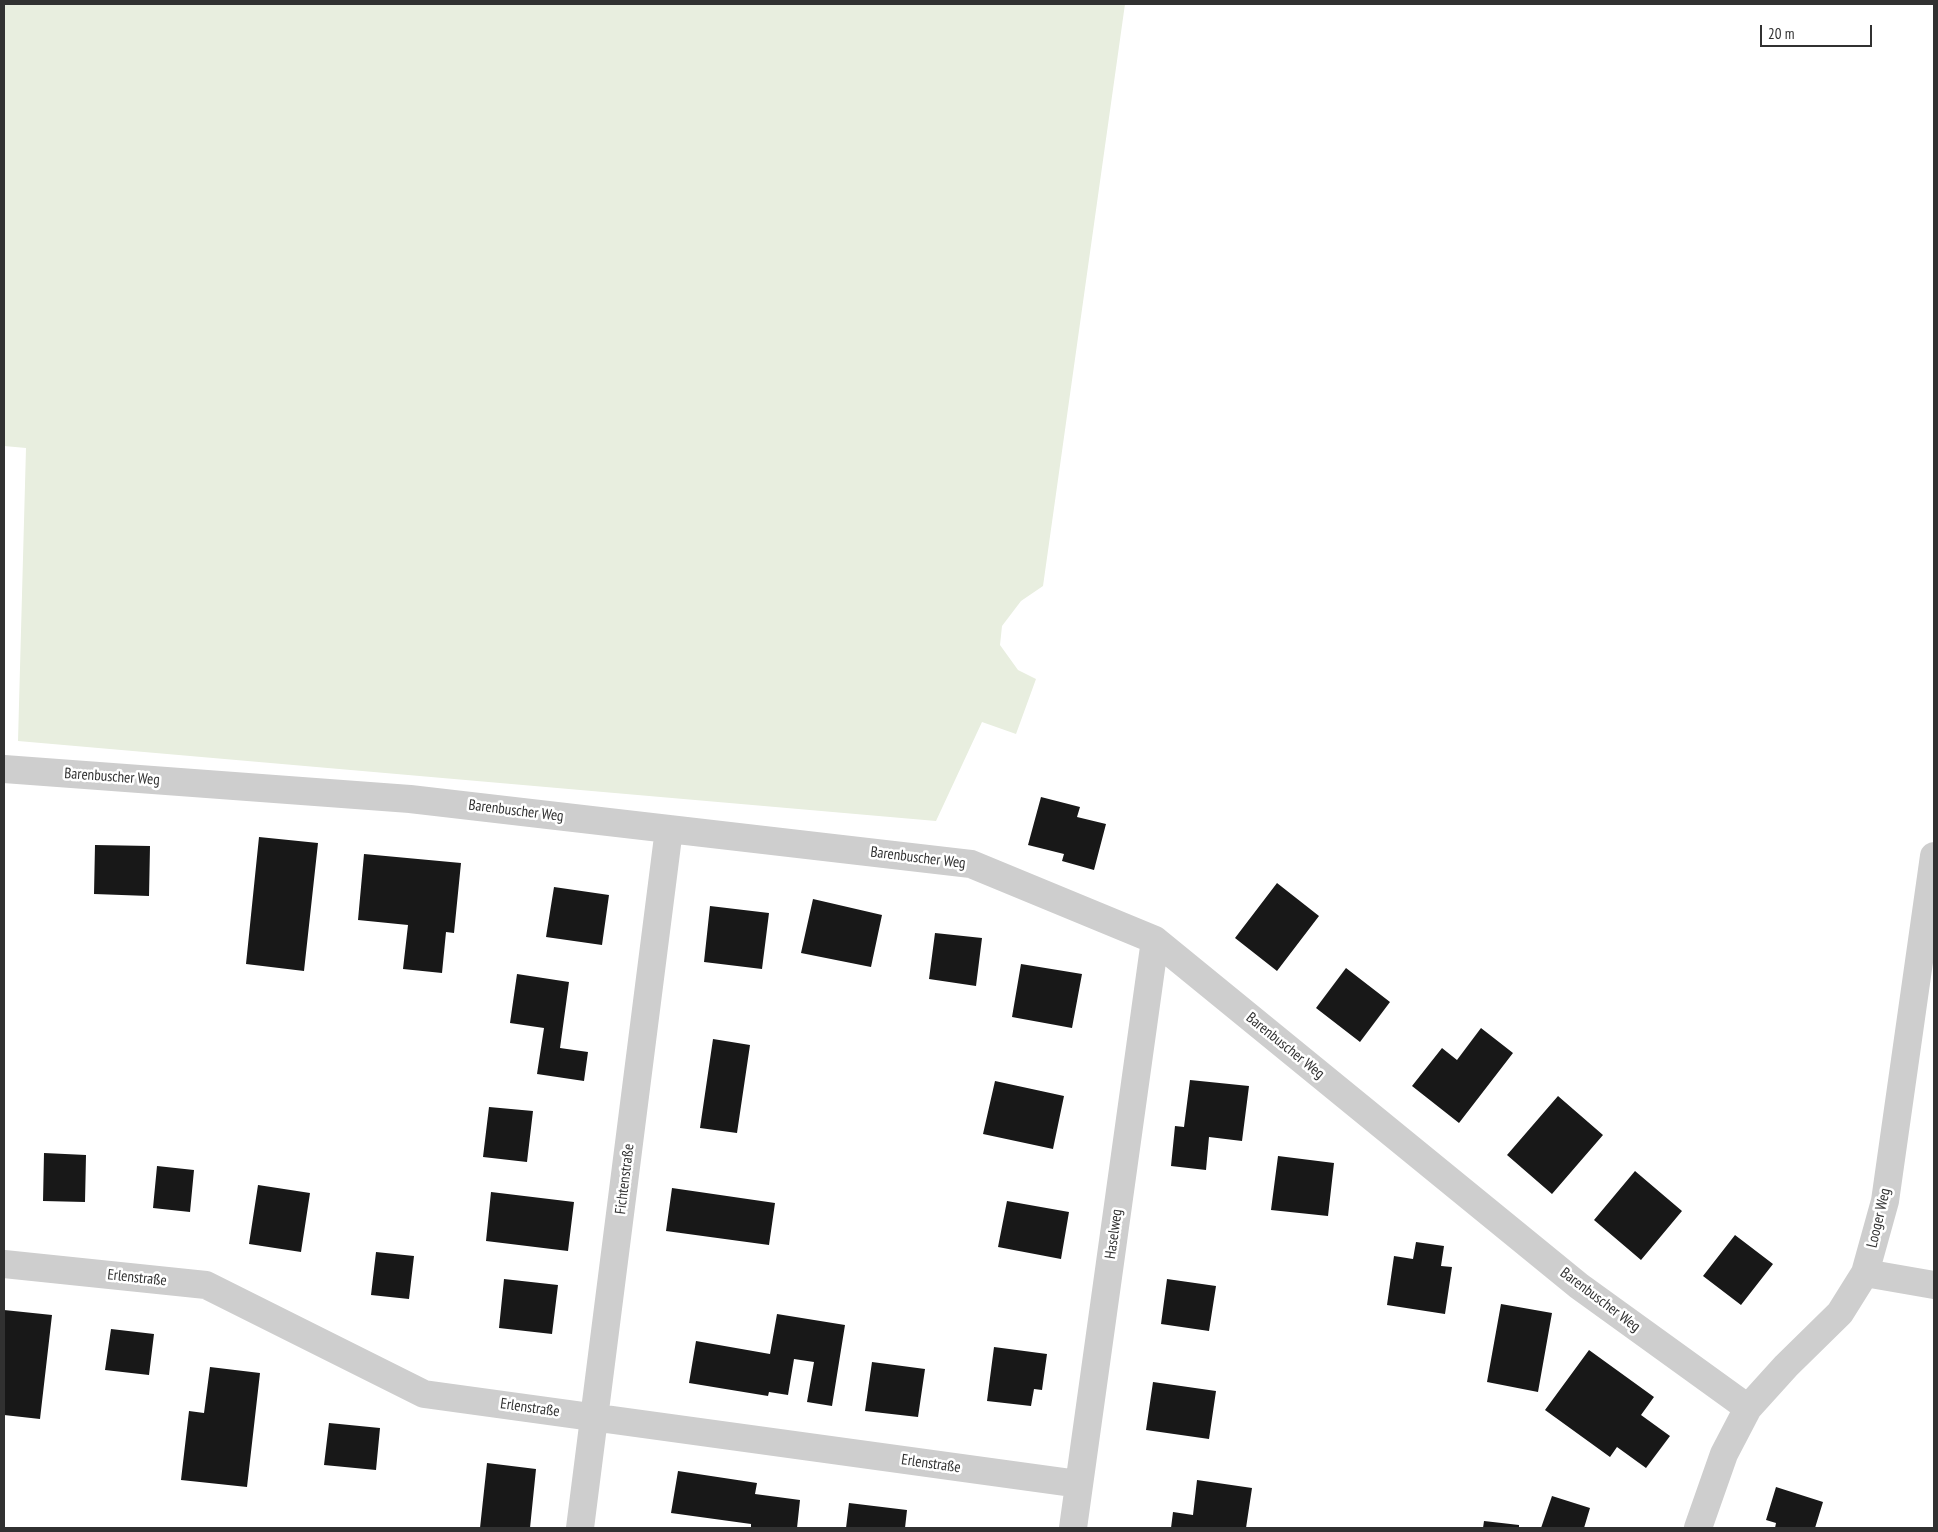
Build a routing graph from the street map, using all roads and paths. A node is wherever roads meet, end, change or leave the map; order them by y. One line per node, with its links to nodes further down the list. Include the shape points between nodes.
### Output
1 (4, 769): 2 (street, Barenbuscher Weg, via 410,799)
2 (669, 829): 4 (street, Barenbuscher Weg, via 971,864); 9 (street, Fichtenstraße)
3 (1934, 856): 6 (street, Looger Weg, via 1884,1201)
4 (1155, 940): 8 (street, Barenbuscher Weg, via 1579,1286); 10 (street, Haselweg)
5 (4, 1264): 9 (street, Erlenstraße, via 206,1285 424,1394)
6 (1865, 1273): 7 (street); 8 (street, Looger Weg, via 1840,1314)
7 (1934, 1285)
8 (1748, 1408): 13 (street, Looger Weg, via 1724,1454)
9 (594, 1417): 10 (street, Erlenstraße); 11 (street, Fichtenstraße)
10 (1079, 1484): 12 (street, Haselweg)
11 (580, 1528)
12 (1073, 1528)
13 (1698, 1528)

